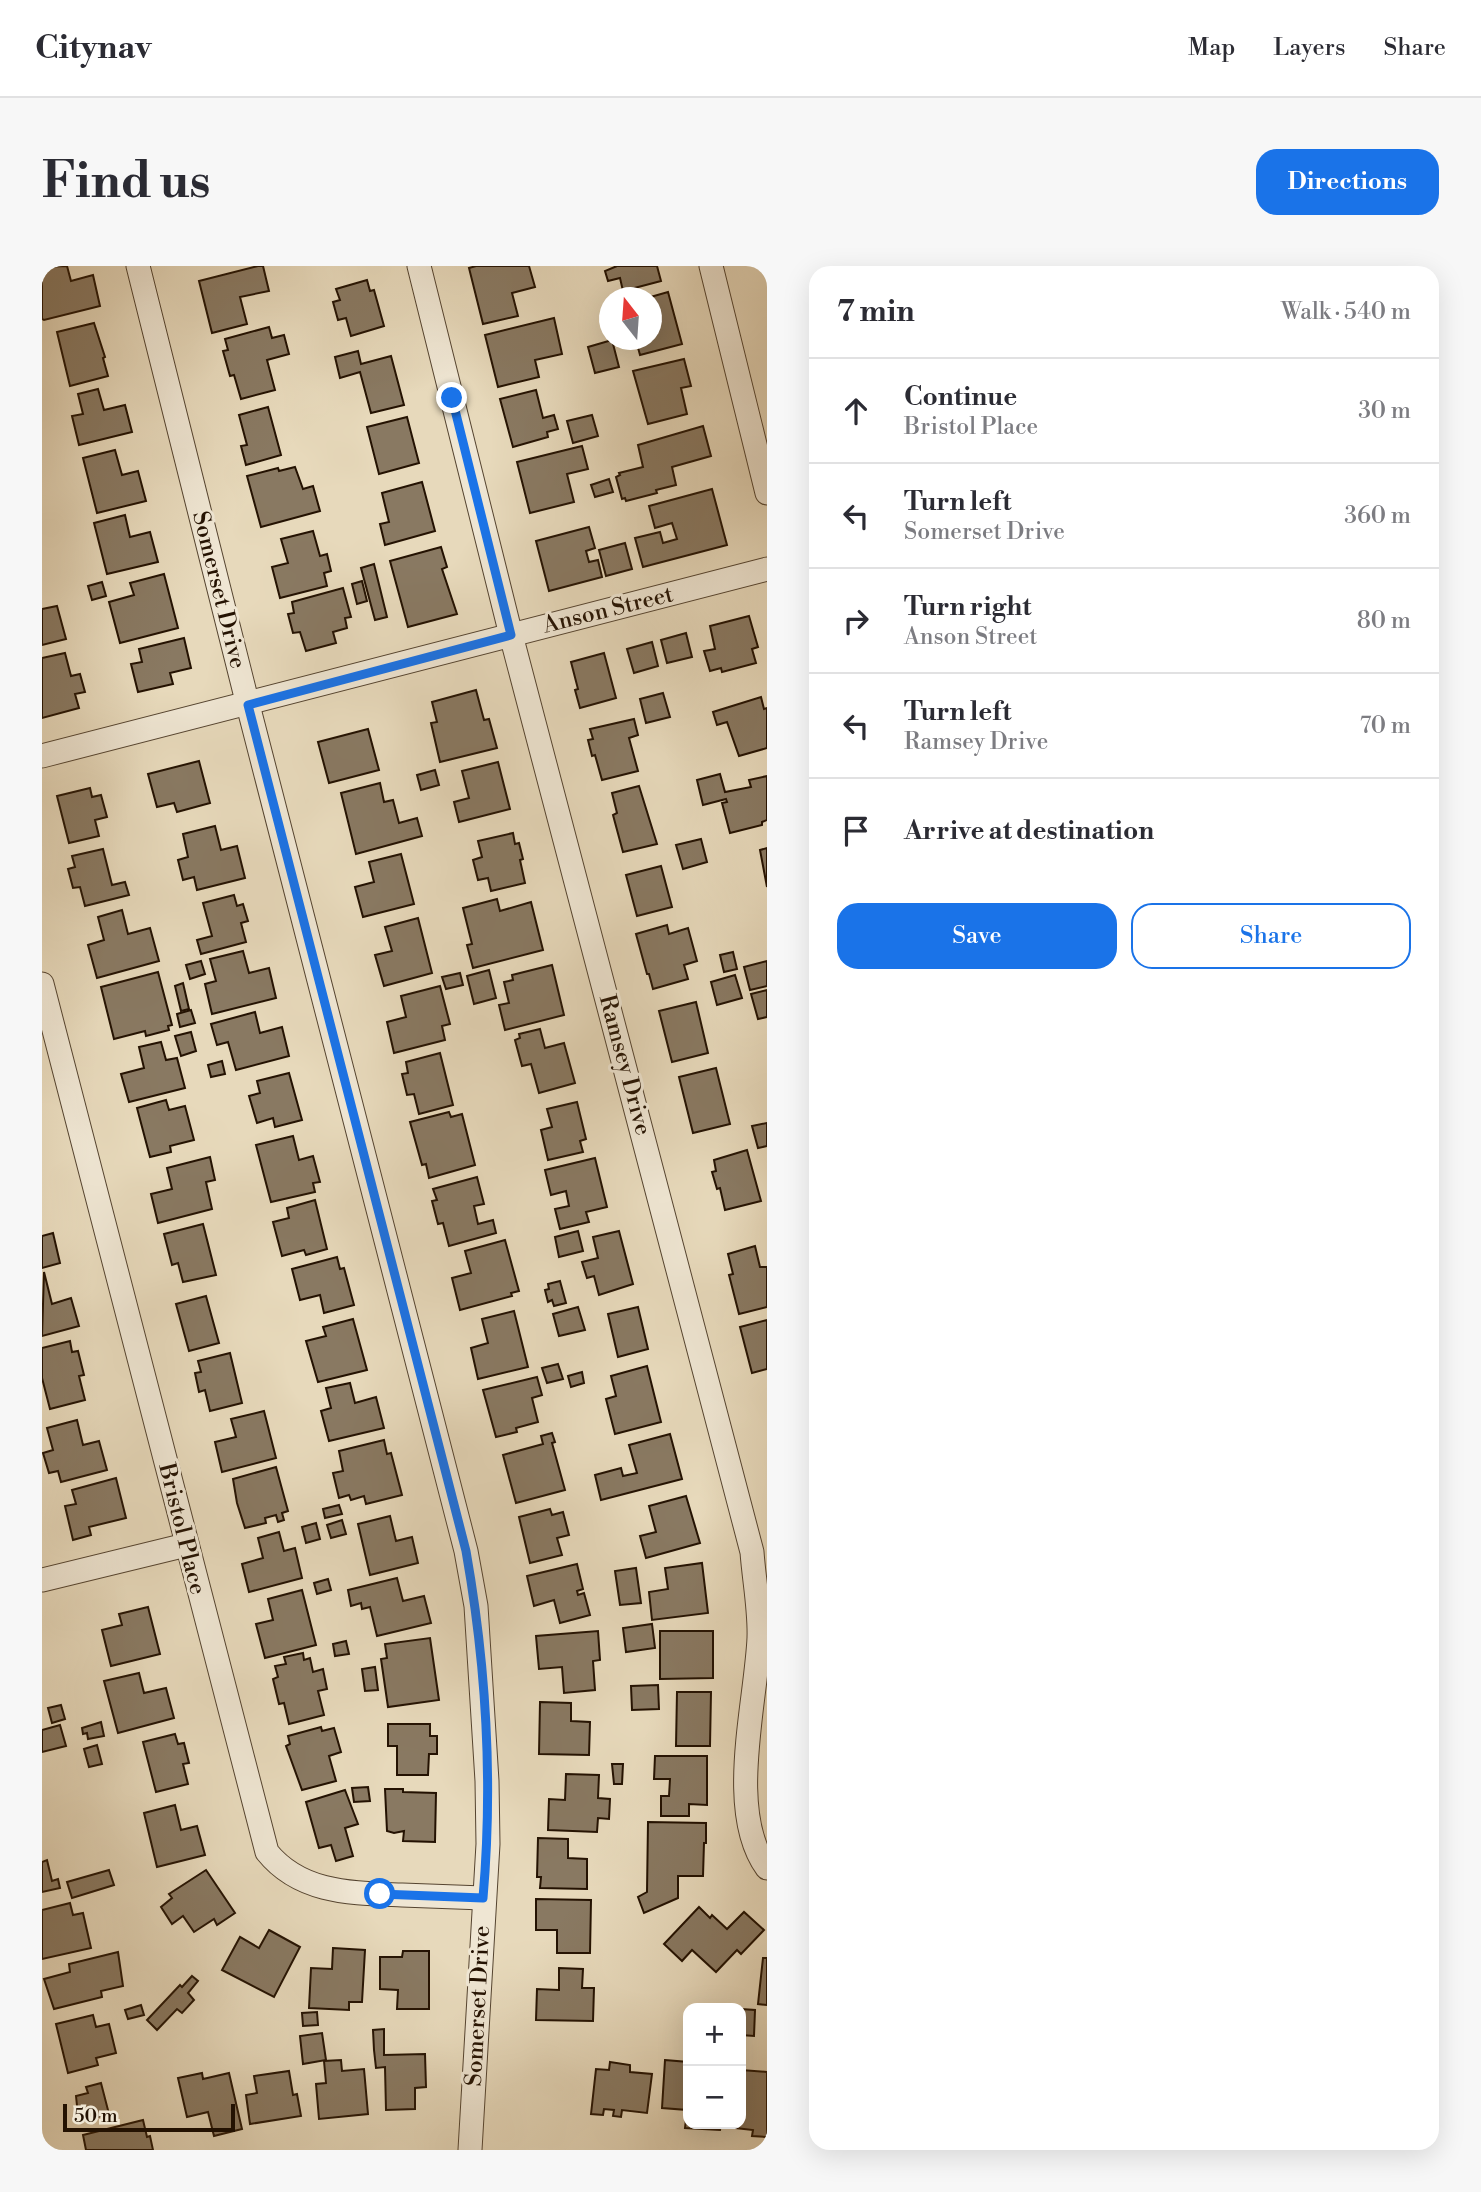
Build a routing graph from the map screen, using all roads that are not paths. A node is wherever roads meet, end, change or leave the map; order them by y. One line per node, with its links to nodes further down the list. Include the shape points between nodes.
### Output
1 (138, 266): 7 (street, Somerset Drive)
2 (419, 266): 6 (street, Ramsey Drive)
3 (711, 266): 4 (street)
4 (767, 493)
5 (767, 569): 6 (street, Anson Street)
6 (511, 635): 7 (street, Anson Street); 12 (street, Ramsey Drive, via 752,1552 759,1635 747,1817 757,1854)
7 (248, 705): 8 (street, Anson Street); 13 (street, Somerset Drive, via 466,1551 476,1606 487,1781)
8 (42, 756)
9 (42, 984): 10 (street, Bristol Place)
10 (186, 1545): 11 (street); 13 (street, Bristol Place, via 258,1824 267,1853 276,1864 292,1875 344,1893)
11 (42, 1580)
12 (767, 1868)
13 (483, 1898): 14 (street, Somerset Drive)
14 (470, 2150)

